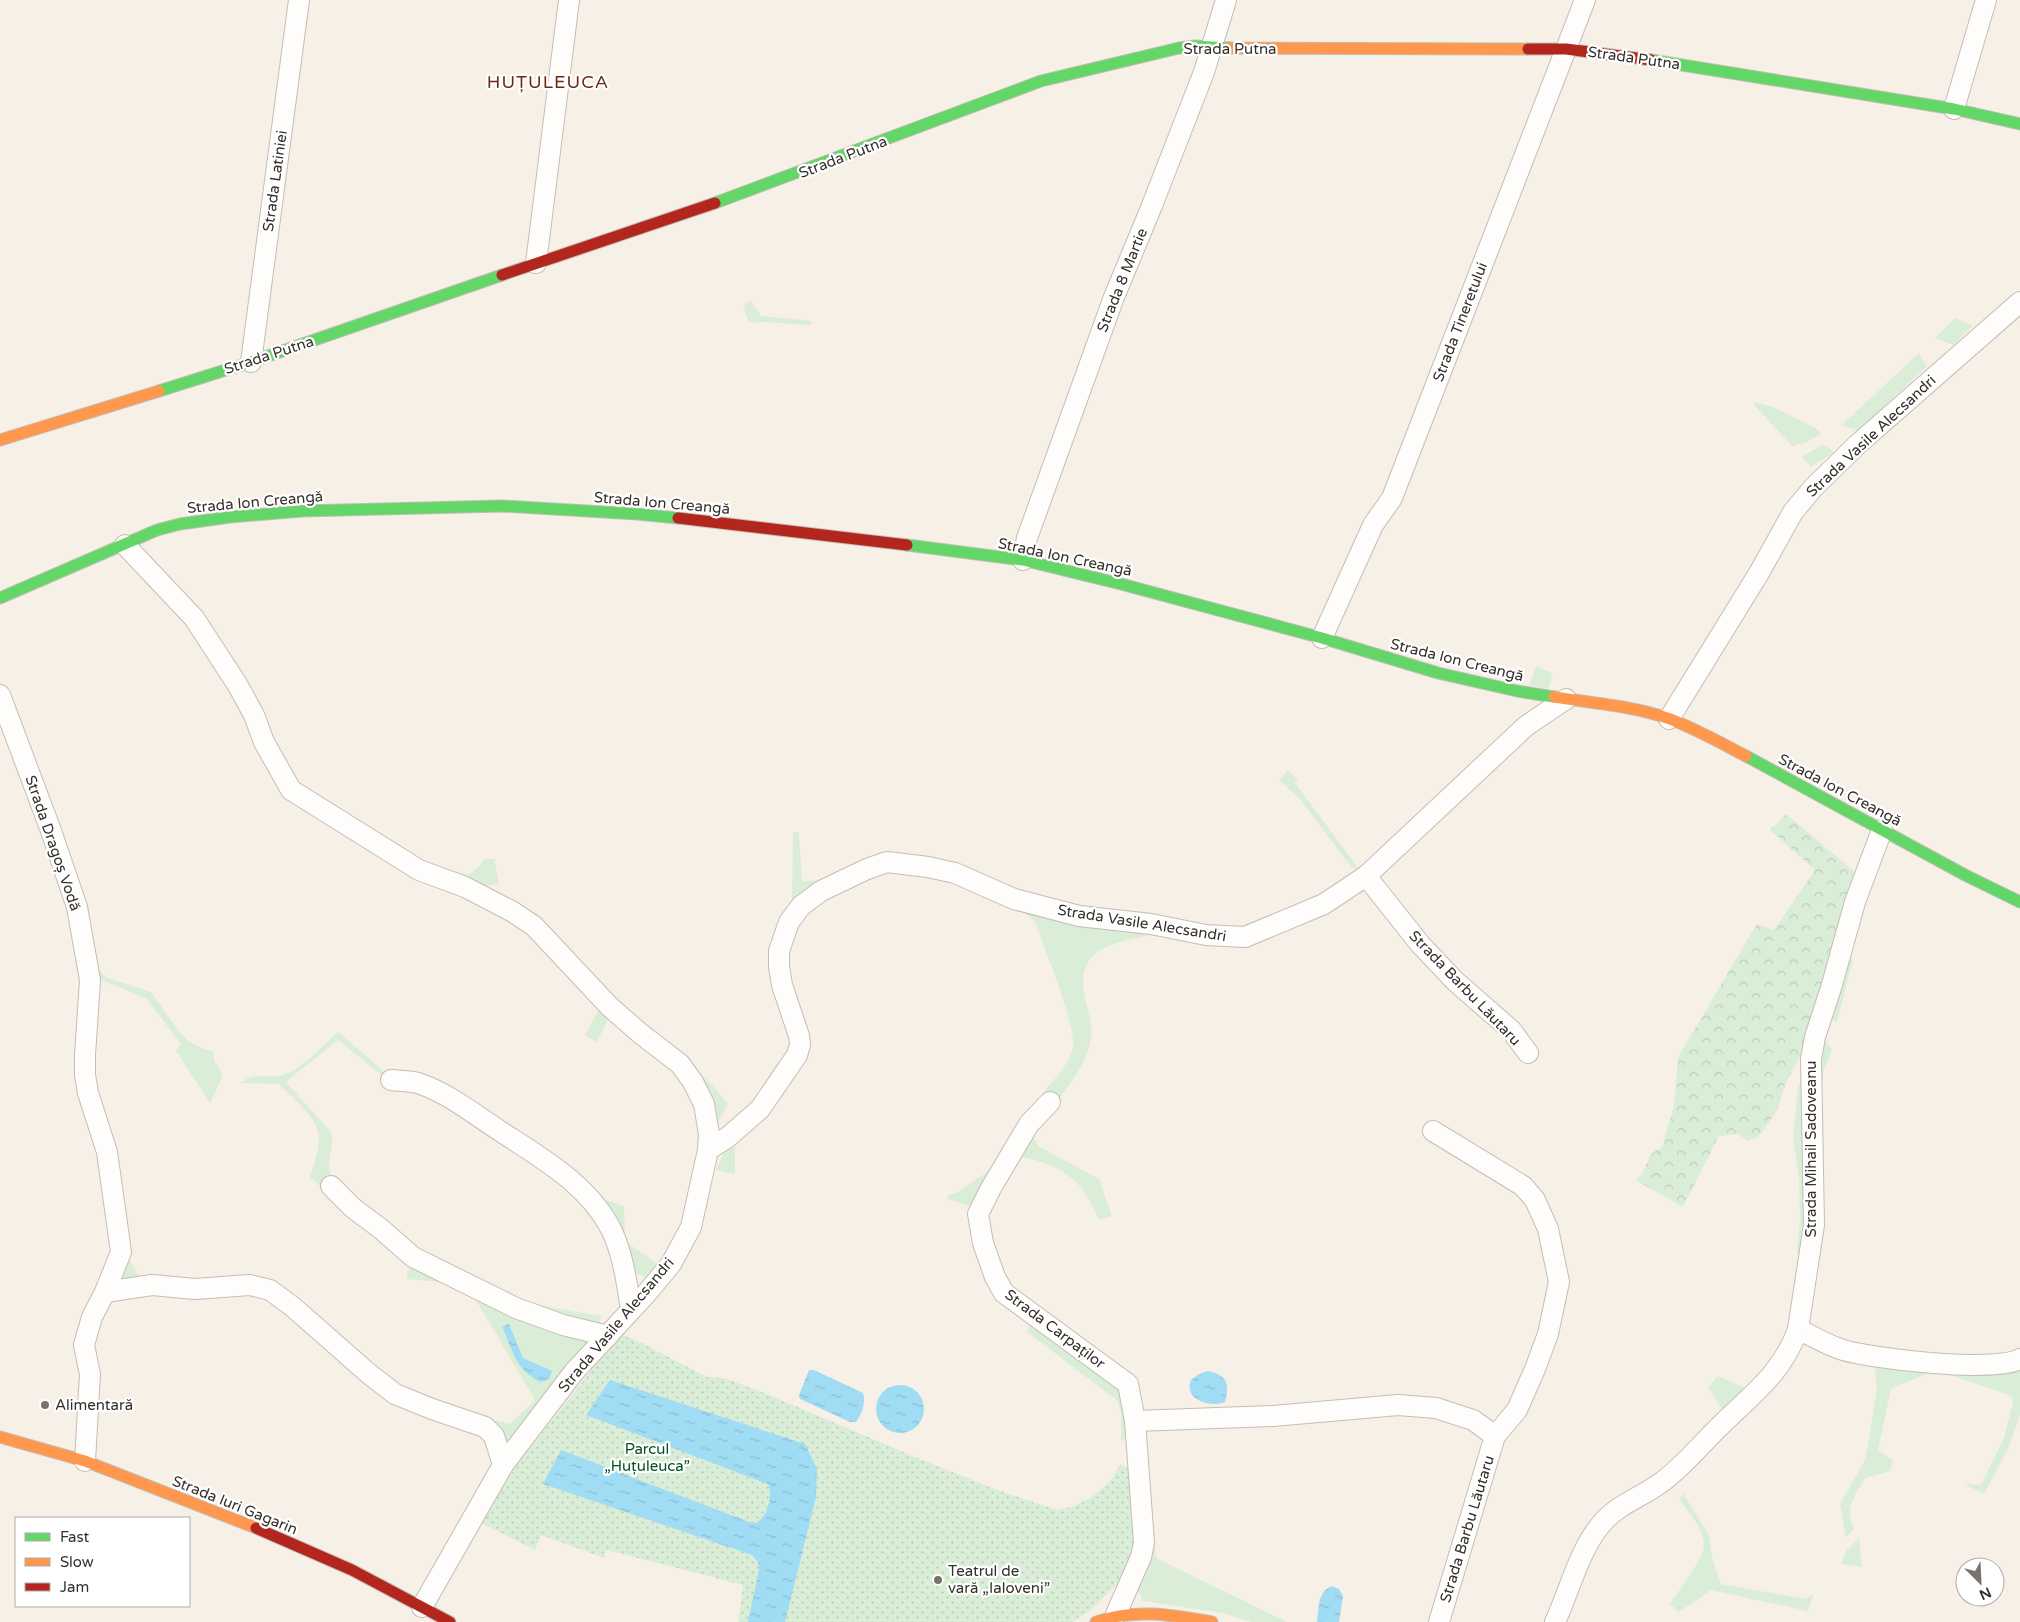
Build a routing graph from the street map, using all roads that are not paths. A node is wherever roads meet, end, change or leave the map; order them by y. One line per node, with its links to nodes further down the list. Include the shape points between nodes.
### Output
1 (299, 0): 12 (street, Strada Latiniei)
2 (1226, 0): 6 (street, Strada 8 Martie)
3 (1585, 0): 7 (street, Strada Tineretului)
4 (1986, 0): 8 (street)
5 (568, 4): 10 (street)
6 (1211, 46): 7 (street, Strada Putna); 10 (street, Strada Putna, via 1179,48 1042,80 738,196); 15 (street, Strada 8 Martie, via 1204,72 1079,391 1027,538)
7 (1566, 49): 8 (street, Strada Putna, via 1667,62); 17 (street, Strada Tineretului, via 1396,490 1373,525)
8 (1954, 109): 9 (street, Strada Putna)
9 (2020, 124)
10 (536, 263): 12 (street, Strada Putna)
11 (2020, 302): 21 (street, Strada Vasile Alecsandri, via 1812,488 1793,512)
12 (251, 362): 13 (street, Strada Putna)
13 (0, 440)
14 (125, 545): 15 (street, Strada Ion Creangă, via 157,530 230,517 302,510 502,506 637,514); 16 (street, Strada Ion Creangă); 30 (street, via 194,618 237,684 264,742 292,790 419,870 465,887 534,926 610,1007 680,1064 704,1104)
15 (1023, 560): 17 (street, Strada Ion Creangă)
16 (0, 598)
17 (1322, 638): 18 (street, Strada Ion Creangă, via 1438,673)
18 (1517, 691): 20 (street, Strada Ion Creangă); 22 (street, via 1525,710)
19 (0, 695): 32 (street, Strada Dragoș Vodă, via 70,882 85,946 90,980 85,1075 107,1152 121,1252)
20 (1566, 699): 21 (street, Strada Ion Creangă); 22 (street, Strada Vasile Alecsandri)
21 (1669, 719): 23 (street, Strada Ion Creangă, via 1714,739)
22 (1526, 726): 24 (street, Strada Vasile Alecsandri)
23 (1882, 830): 25 (street, Strada Ion Creangă); 34 (street, Strada Mihail Sadoveanu, via 1855,902 1810,1059 1814,1224)
24 (1366, 876): 26 (street, Strada Barbu Lăutaru, via 1420,944 1455,981 1511,1030); 30 (street, Strada Vasile Alecsandri, via 1324,904 1260,932 1228,938 1151,924 1079,916 1014,899 955,873 928,867 887,862 867,869 821,891 801,906 789,922 779,952 779,967 799,1036 798,1054 760,1108)
25 (2020, 902)
26 (1528, 1053)
27 (391, 1080): 33 (street, via 416,1083 451,1098 535,1152 577,1186 600,1211 611,1229)
28 (1050, 1102): 37 (street, Strada Carpaților, via 1030,1124 980,1207 978,1214 983,1243 1004,1294 1128,1384)
29 (1433, 1131): 38 (street, Strada Barbu Lăutaru, via 1523,1186 1542,1214 1556,1261 1558,1288 1548,1334 1517,1410)
30 (708, 1150): 33 (street, Strada Vasile Alecsandri, via 690,1227 671,1264)
31 (330, 1186): 35 (street, via 413,1257 516,1308 563,1325)
32 (105, 1292): 40 (street, Strada Dragoș Vodă, via 92,1317 84,1345 90,1374); 41 (street, via 152,1285 195,1289 250,1285 270,1290 395,1394 485,1428 494,1436)
33 (631, 1310): 35 (street, Strada Vasile Alecsandri)
34 (1798, 1329): 36 (street, via 1841,1350 1872,1357 1950,1364 2008,1364); 48 (street, Strada Mihail Sadoveanu, via 1779,1366 1754,1396 1674,1473 1616,1509 1601,1524 1586,1548)
35 (608, 1336): 41 (street, Strada Vasile Alecsandri, via 574,1372)
36 (2020, 1359)
37 (1136, 1421): 38 (street, Strada Barbu Lăutaru, via 1273,1416 1398,1405 1436,1408 1473,1420); 43 (street, Strada Carpaților, via 1144,1543)
38 (1495, 1436): 47 (street, Strada Barbu Lăutaru)
39 (0, 1437): 40 (street, Strada Iuri Gagarin)
40 (85, 1461): 42 (street, Strada Iuri Gagarin, via 262,1531 352,1570)
41 (504, 1465): 42 (street, Strada Vasile Alecsandri)
42 (422, 1607): 44 (street, Strada Iuri Gagarin)
43 (1116, 1614): 45 (street); 46 (street, via 1174,1615)
44 (450, 1622)
45 (1096, 1622)
46 (1212, 1622)
47 (1439, 1622)
48 (1555, 1622)

